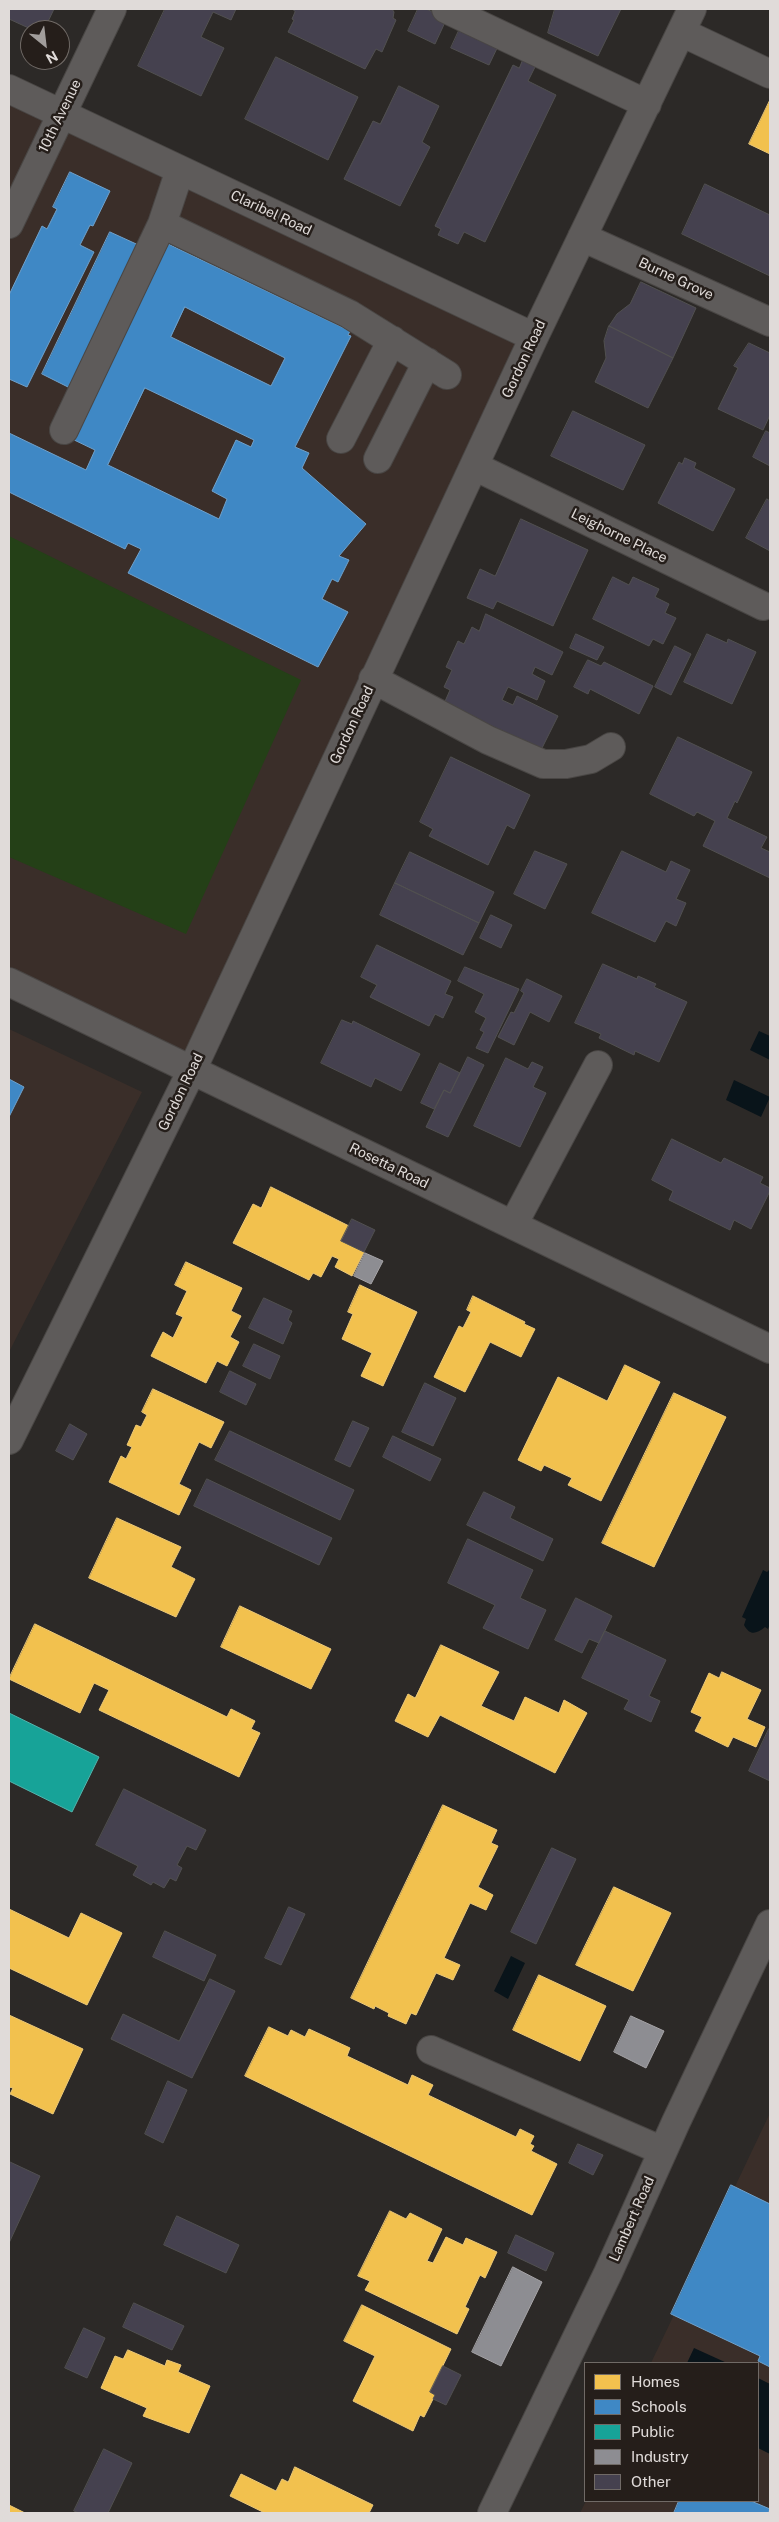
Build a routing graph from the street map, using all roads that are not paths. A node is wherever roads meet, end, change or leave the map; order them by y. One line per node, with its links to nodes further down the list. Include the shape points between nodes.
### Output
1 (112, 9): 7 (street, 10th Avenue)
2 (446, 9): 6 (street)
3 (687, 20): 4 (street); 6 (street, Gordon Road)
4 (770, 74)
5 (9, 89): 7 (street, Claribel Road)
6 (647, 104): 11 (street, Gordon Road)
7 (61, 114): 8 (street, Claribel Road); 9 (street, 10th Avenue)
8 (180, 170): 10 (street); 13 (street, Claribel Road)
9 (9, 224)
10 (162, 224): 14 (street, via 350,314); 15 (street)
11 (582, 237): 12 (street, Burne Grove); 13 (street, Gordon Road)
12 (770, 322)
13 (534, 337): 18 (street, Gordon Road)
14 (392, 340): 16 (street); 17 (street, via 437,369)
15 (64, 430)
16 (340, 439)
17 (378, 459)
18 (474, 466): 19 (street, Leighorne Place); 20 (street, Gordon Road)
19 (763, 606)
20 (373, 679): 21 (street, via 488,740 543,764 591,759); 24 (street, Gordon Road)
21 (612, 747)
22 (9, 982): 24 (street, Rosetta Road)
23 (598, 1065): 25 (street)
24 (191, 1072): 25 (street, Rosetta Road); 27 (street, Gordon Road)
25 (513, 1225): 26 (street, Rosetta Road)
26 (770, 1349)
27 (9, 1440)
28 (770, 1924): 30 (street, Lambert Road)
29 (431, 2050): 30 (street)
30 (663, 2151): 31 (street, Lambert Road)
31 (492, 2513)

